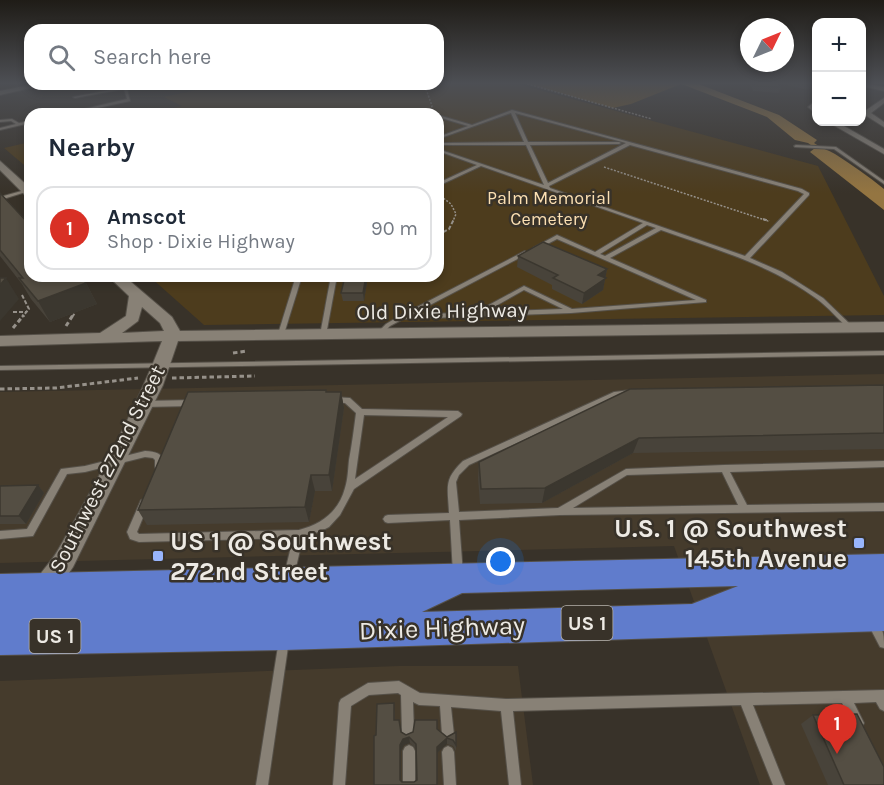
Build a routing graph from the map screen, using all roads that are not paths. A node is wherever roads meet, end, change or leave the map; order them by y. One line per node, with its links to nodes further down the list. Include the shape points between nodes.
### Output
1 (450, 120): 8 (lane)
2 (489, 120): 8 (lane)
3 (516, 120): 19 (lane)
4 (544, 120): 15 (lane)
5 (0, 121): 7 (lane)
6 (24, 123): 7 (lane)
7 (19, 124): 13 (lane)
8 (472, 126): 14 (lane)
9 (861, 126): 12 (street)
10 (873, 126): 11 (street)
11 (884, 126)
12 (841, 127): 16 (street)
13 (0, 129)
14 (444, 136)
15 (630, 143): 19 (lane); 27 (lane); 35 (lane, via 807,194)
16 (869, 143): 17 (street); 22 (street)
17 (884, 143)
18 (444, 144): 19 (lane)
19 (528, 144): 27 (lane)
20 (796, 146): 26 (lane, via 835,148)
21 (444, 152): 24 (lane)
22 (884, 152)
23 (0, 164): 28 (street)
24 (480, 165): 25 (lane); 27 (lane)
25 (444, 182)
26 (884, 183)
27 (546, 187): 31 (lane)
28 (24, 189)
29 (24, 194): 30 (lane)
30 (0, 198)
31 (647, 223): 32 (lane); 33 (lane)
32 (660, 228): 34 (lane); 35 (lane)
33 (595, 254): 34 (lane); 42 (lane, via 557,237)
34 (606, 258): 40 (lane, via 704,301)
35 (746, 258): 43 (lane, via 821,298)
36 (122, 282): 39 (street)
37 (297, 282): 45 (lane)
38 (333, 282): 47 (lane)
39 (136, 295): 49 (street, via 166,320); 50 (street, via 133,318)
40 (571, 310): 41 (lane); 41 (lane, via 524,288)
41 (478, 314): 42 (lane)
42 (402, 317): 48 (lane)
43 (850, 327): 44 (street, Old Dixie Highway); 48 (street, Old Dixie Highway)
44 (884, 327)
45 (281, 334): 47 (street, Old Dixie Highway); 49 (street, Old Dixie Highway)
46 (6, 335): 50 (street, Old Dixie Highway)
47 (323, 335): 48 (street, Old Dixie Highway)
48 (378, 335)
49 (172, 336): 50 (street, Old Dixie Highway); 52 (street, Southwest 272nd Street)
50 (103, 338)
51 (884, 353): 52 (lane)
52 (161, 365): 53 (lane); 57 (street, Southwest 272nd Street)
53 (0, 368)
54 (640, 393): 68 (lane, via 616,394 466,463 452,482)
55 (323, 401): 58 (lane, via 347,400)
56 (204, 403): 57 (lane)
57 (143, 404): 59 (street, Southwest 272nd Street)
58 (360, 412): 63 (lane); 63 (lane, via 458,414)
59 (114, 462): 62 (lane, via 154,455 160,462); 71 (lane, via 64,471 30,533); 76 (street, Southwest 272nd Street, via 65,560)
60 (884, 464): 61 (lane)
61 (724, 468): 66 (lane); 67 (lane, via 626,472)
62 (155, 475)
63 (350, 487): 70 (lane, via 343,507 330,520 315,531)
64 (146, 497): 70 (lane, via 132,532 139,538)
65 (884, 507): 66 (lane)
66 (744, 509): 67 (lane)
67 (559, 512): 68 (lane)
68 (454, 517): 69 (lane); 73 (lane)
69 (388, 519)
70 (299, 534): 74 (lane)
71 (0, 535)
72 (884, 568): 73 (highway, US 1)
73 (458, 578): 74 (highway, US 1); 79 (highway, via 420,597 333,604 88,608)
74 (288, 582): 76 (highway, US 1)
75 (0, 589): 76 (highway, US 1)
76 (44, 589): 79 (highway, via 24,601)
77 (880, 616): 78 (highway, Dixie Highway / US 1)
78 (284, 633): 79 (highway, Dixie Highway / US 1); 91 (lane)
79 (2, 635)
80 (407, 692): 84 (lane, via 419,699); 86 (lane); 92 (lane, via 399,687 368,689 345,703)
81 (845, 697): 82 (lane); 83 (lane); 88 (lane)
82 (745, 699): 85 (lane); 96 (lane)
83 (882, 699)
84 (445, 701): 85 (lane); 87 (lane)
85 (506, 705): 95 (lane)
86 (408, 733)
87 (448, 735)
88 (864, 736)
89 (409, 751): 93 (lane)
90 (448, 752): 94 (lane)
91 (262, 785)
92 (339, 785)
93 (409, 785)
94 (450, 785)
95 (514, 785)
96 (779, 785)

